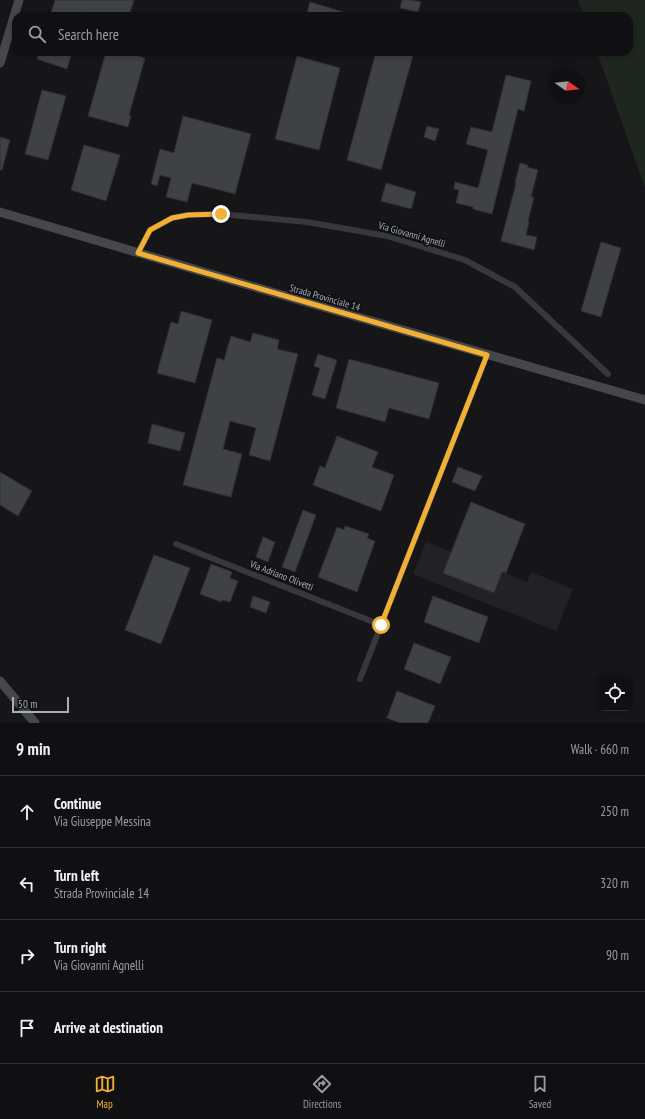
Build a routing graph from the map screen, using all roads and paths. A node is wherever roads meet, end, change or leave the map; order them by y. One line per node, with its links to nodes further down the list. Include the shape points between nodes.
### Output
1 (19, 0): 2 (street)
2 (15, 12)
3 (12, 23): 4 (street)
4 (0, 63)
5 (0, 212): 6 (street, Strada Provinciale 14)
6 (138, 253): 7 (street, Strada Provinciale 14); 8 (street, Via Giovanni Agnelli, via 150,230 172,218 188,215 221,214 308,222 388,236 465,260 515,287)
7 (487, 355): 9 (street, Strada Provinciale 14); 11 (street)
8 (608, 374)
9 (645, 400)
10 (176, 544): 11 (street, Via Adriano Olivetti)
11 (381, 625): 12 (street)
12 (360, 679)
13 (0, 681): 14 (street)
14 (35, 723)

